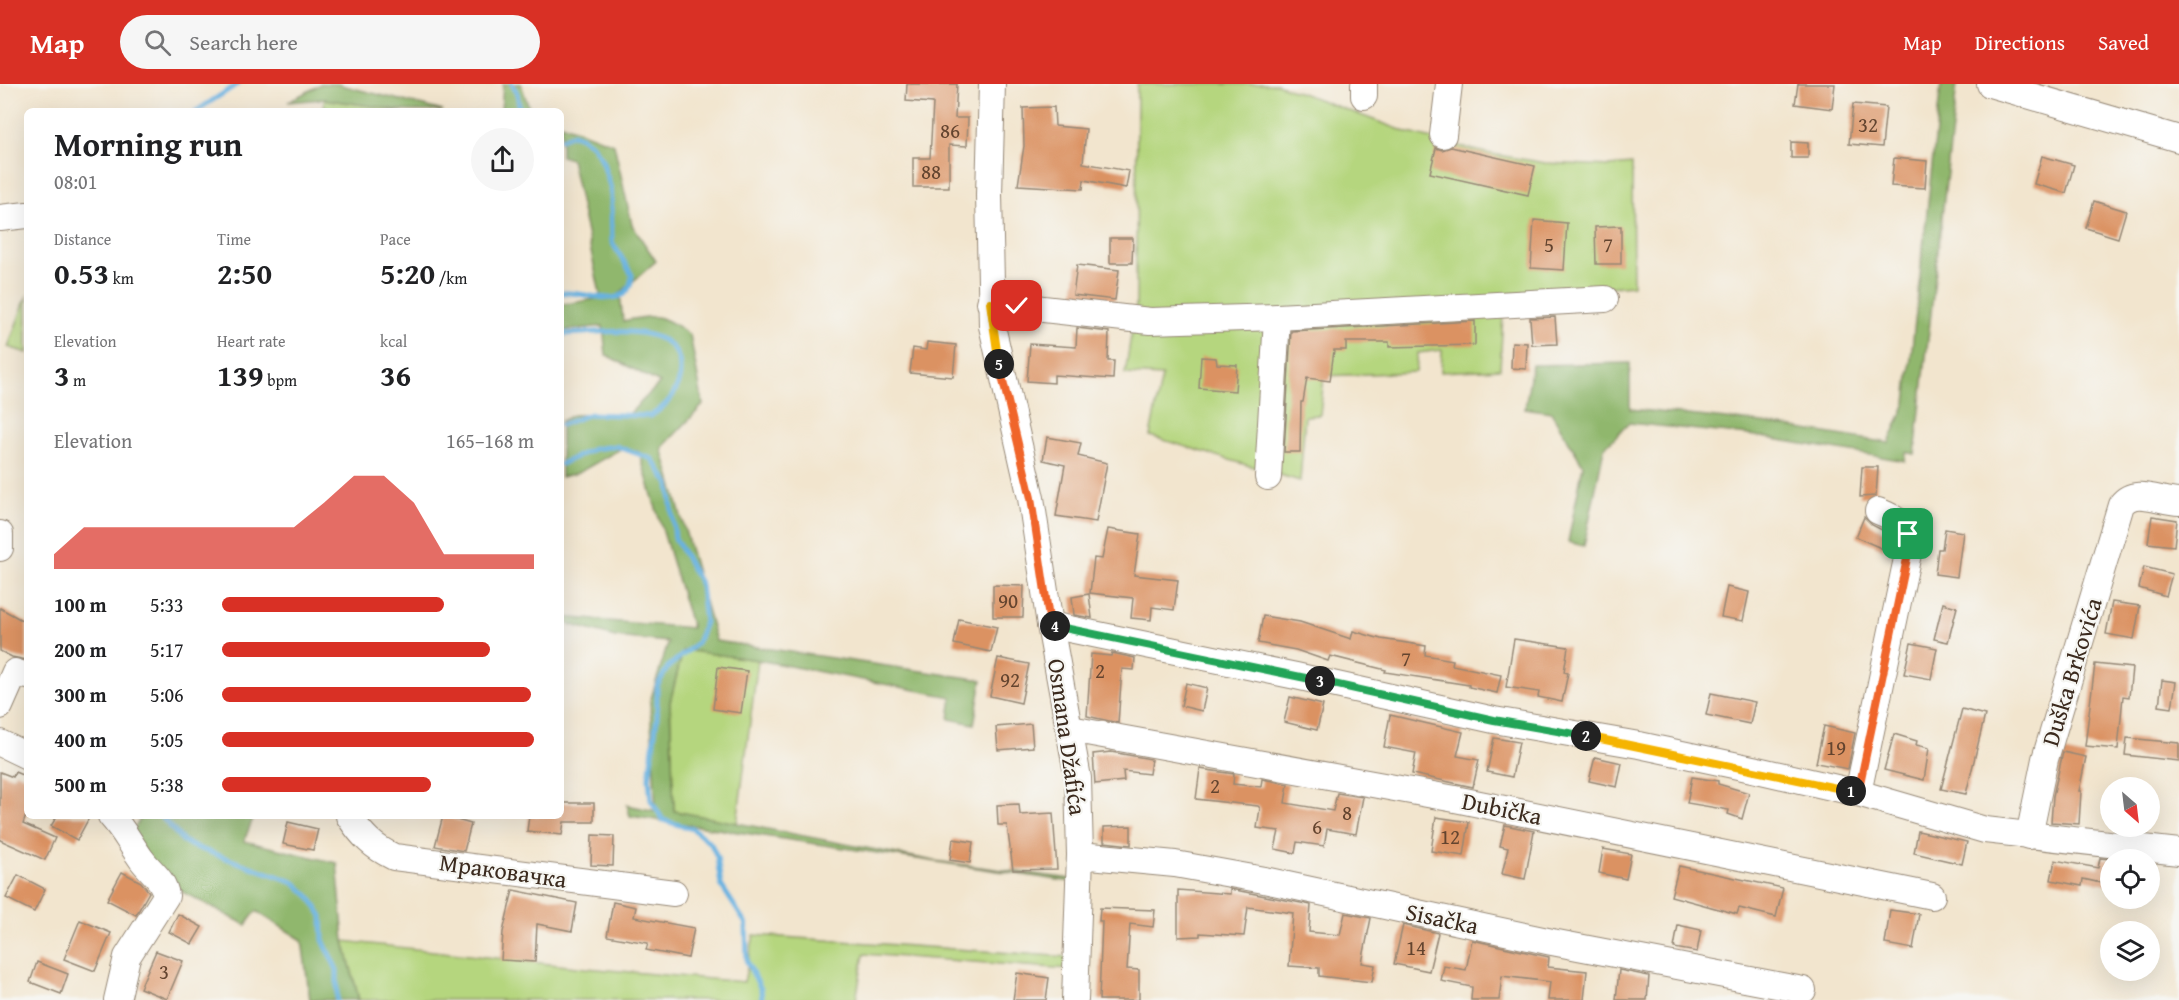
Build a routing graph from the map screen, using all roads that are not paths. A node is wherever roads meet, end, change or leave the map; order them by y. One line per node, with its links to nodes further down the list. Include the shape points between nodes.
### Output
1 (992, 84): 9 (street, Osmana Džafića)
2 (1449, 84): 4 (street)
3 (1990, 84): 5 (street)
4 (1443, 135)
5 (2179, 139)
6 (24, 215): 7 (street)
7 (0, 218)
8 (1605, 299): 10 (street)
9 (990, 303): 10 (street, via 1150,321); 16 (street, Osmana Džafića, via 999,366 1031,498)
10 (1277, 317): 11 (street)
11 (1268, 477)
12 (2179, 502): 25 (street, Duška Brkovića, via 2138,495 2125,500 2120,509 2044,759)
13 (1878, 510): 22 (street, via 1901,523 1908,534 1909,549)
14 (0, 534): 15 (street)
15 (0, 548)
16 (1050, 625): 19 (street, Osmana Džafića); 22 (street)
17 (14, 671): 18 (street)
18 (0, 706)
19 (1070, 729): 27 (street, Osmana Džafića, via 1078,778); 29 (street, Dubička, via 1455,799)
20 (0, 743): 21 (street)
21 (24, 755)
22 (1858, 793): 25 (street, via 1985,830)
23 (114, 819): 31 (street, via 159,878 166,896 127,957)
24 (351, 819): 28 (street, Мраковачка, via 362,836 394,857)
25 (2029, 836): 26 (street)
26 (2179, 852)
27 (1080, 855): 30 (street, Sisačka, via 1175,864 1264,880 1552,942); 32 (street, Osmana Džafića)
28 (674, 893)
29 (1932, 896)
30 (1803, 990)
31 (117, 1000)
32 (1075, 1000)

